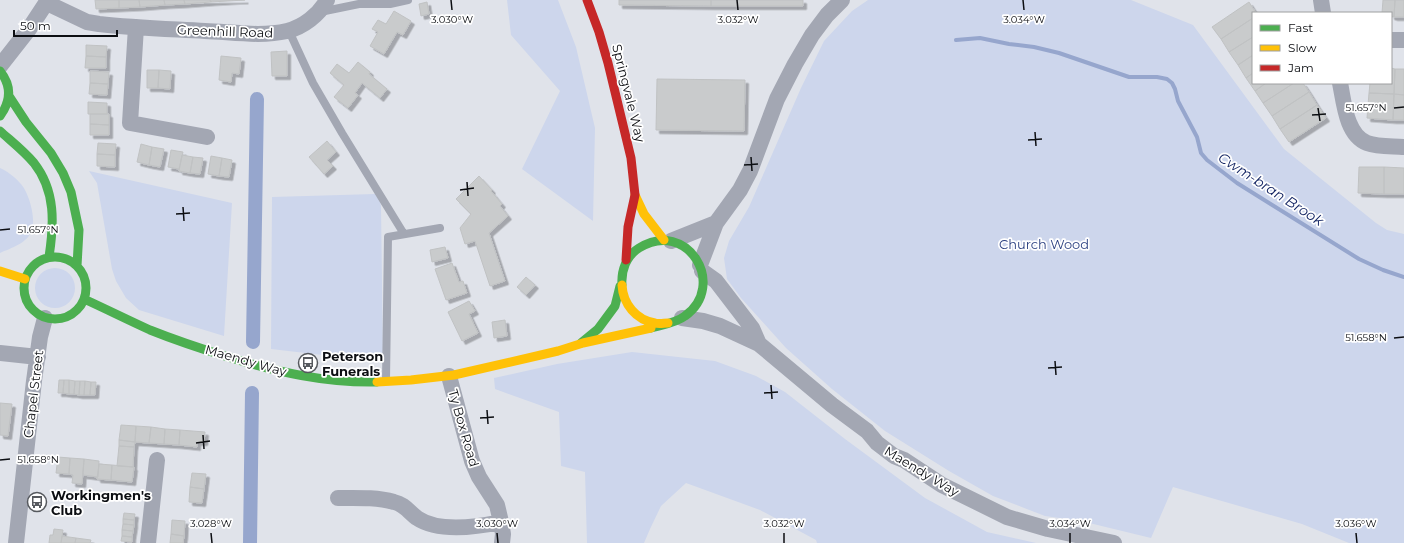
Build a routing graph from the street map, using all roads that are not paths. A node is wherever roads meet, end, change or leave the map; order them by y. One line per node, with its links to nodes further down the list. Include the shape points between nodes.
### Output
1 (408, 0): 6 (lane, via 390,4)
2 (587, 0): 20 (street, Springvale Way, via 599,32 621,113 631,158)
3 (842, 0): 21 (street, via 812,35 795,64 778,99 750,171 740,190)
4 (1321, 0): 7 (street)
5 (47, 2): 8 (street, Greenhill Road, via 87,22); 12 (street)
6 (323, 6): 9 (street, Greenhill Road, via 310,20)
7 (1323, 12)
8 (136, 27): 9 (street, Greenhill Road, via 245,33); 18 (street, via 130,123)
9 (288, 31): 23 (lane, via 338,127)
10 (1392, 40): 11 (street)
11 (1404, 40)
12 (0, 66)
13 (0, 71): 15 (street, via 8,83)
14 (1340, 84): 19 (street, via 1352,129 1358,137 1366,143)
15 (9, 96): 16 (street, via 7,107); 27 (street, via 51,153 71,192 79,230)
16 (0, 116)
17 (0, 130): 25 (street, via 34,163 47,185 54,218)
18 (207, 137)
19 (1404, 146)
20 (635, 196): 24 (street, Springvale Way, via 644,214); 26 (street, Springvale Way, via 628,227)
21 (716, 223): 24 (street); 28 (street)
22 (440, 228): 23 (lane)
23 (404, 234): 40 (lane, via 388,237)
24 (668, 241): 26 (street, via 653,241 642,245); 28 (street, Maendy Way, via 683,246 693,254)
25 (49, 257): 27 (street, via 59,257); 30 (street, via 34,265)
26 (626, 260): 31 (street, Maendy Way)
27 (77, 266): 32 (street, via 86,282)
28 (701, 268): 34 (street, Maendy Way, via 703,282 698,301 693,310); 36 (street, Maendy Way, via 716,281 752,328)
29 (0, 271): 30 (street)
30 (25, 279): 33 (street, via 27,303)
31 (620, 286): 34 (street, Maendy Way, via 631,310 642,318 654,323); 35 (street, Maendy Way, via 615,306 598,329)
32 (84, 299): 33 (street, via 73,314 64,318); 40 (street, Maendy Way, via 151,330 260,367 347,382)
33 (45, 318): 38 (street, Chapel Street)
34 (675, 320): 35 (street, Maendy Way, via 641,331); 36 (street, Maendy Way, via 703,321)
35 (580, 343): 39 (street, Maendy Way, via 560,351)
36 (759, 344): 44 (street, Maendy Way, via 867,431 877,443 894,456 942,485 1006,517)
37 (0, 353): 38 (street)
38 (38, 358): 45 (street, Chapel Street)
39 (449, 376): 40 (street, Maendy Way); 43 (street, Ty Box Road, via 472,461 497,505)
40 (386, 381)
41 (157, 460): 46 (street)
42 (338, 498): 43 (street, via 396,502 416,518 444,526 484,526)
43 (501, 522): 47 (street, Ty Box Road)
44 (1080, 539): 48 (street, Maendy Way)
45 (16, 543)
46 (148, 543)
47 (502, 543)
48 (1114, 543)

